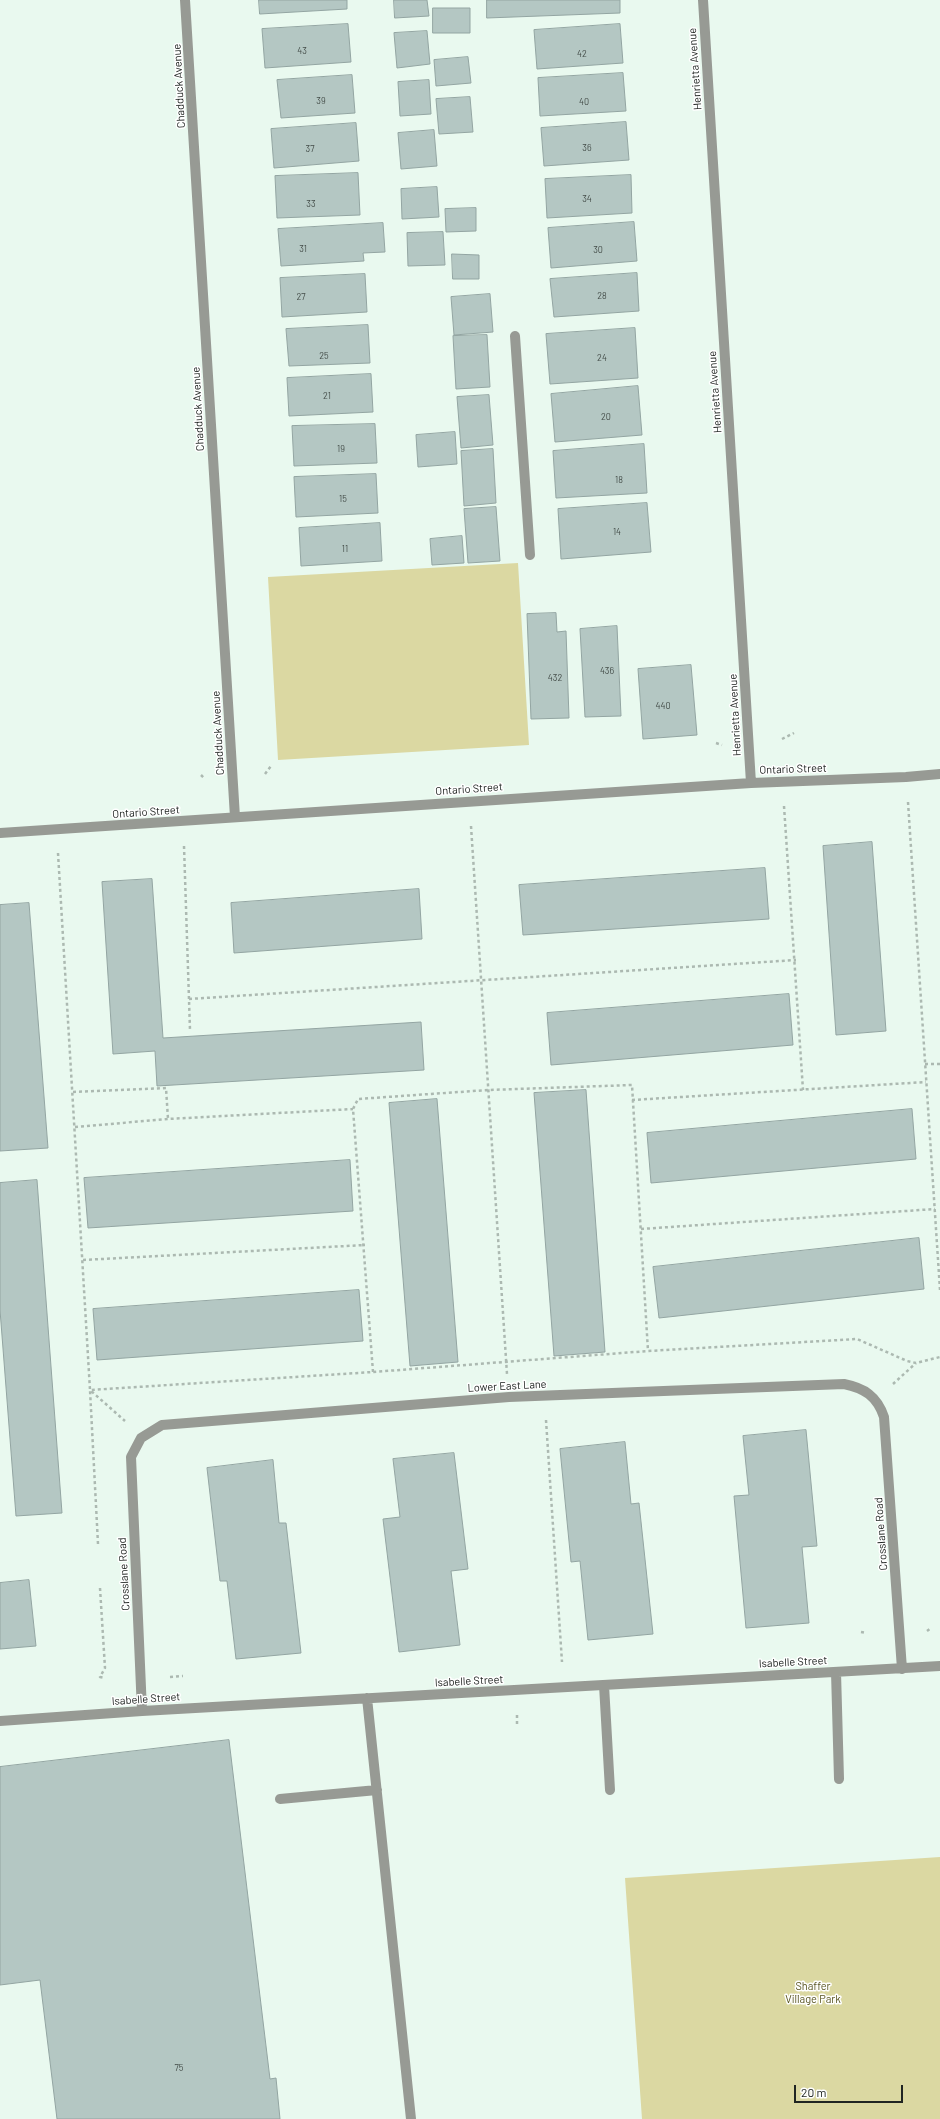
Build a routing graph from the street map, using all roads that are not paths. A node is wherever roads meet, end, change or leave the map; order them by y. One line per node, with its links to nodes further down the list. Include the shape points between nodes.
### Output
1 (186, 0): 7 (street, Chadduck Avenue)
2 (703, 0): 6 (street, Henrietta Avenue)
3 (516, 336): 4 (street)
4 (530, 555)
5 (940, 774): 6 (street, Ontario Street)
6 (751, 783): 7 (street, Ontario Street)
7 (235, 817): 8 (street, Ontario Street)
8 (0, 833)
9 (876, 1399): 10 (street, Lower East Lane, via 862,1388 844,1384 509,1397 162,1425); 12 (street, Crosslane Road, via 884,1417)
10 (141, 1438): 16 (street, Crosslane Road, via 131,1457)
11 (940, 1666): 12 (street, Isabelle Street)
12 (902, 1669): 13 (street, Isabelle Street)
13 (836, 1672): 14 (street, Isabelle Street); 18 (street)
14 (604, 1685): 15 (street, Isabelle Street); 20 (street)
15 (367, 1698): 16 (street, Isabelle Street); 19 (street)
16 (142, 1711): 17 (street, Isabelle Street)
17 (0, 1721)
18 (839, 1779)
19 (378, 1790): 21 (street); 22 (street)
20 (610, 1790)
21 (280, 1799)
22 (411, 2119)

